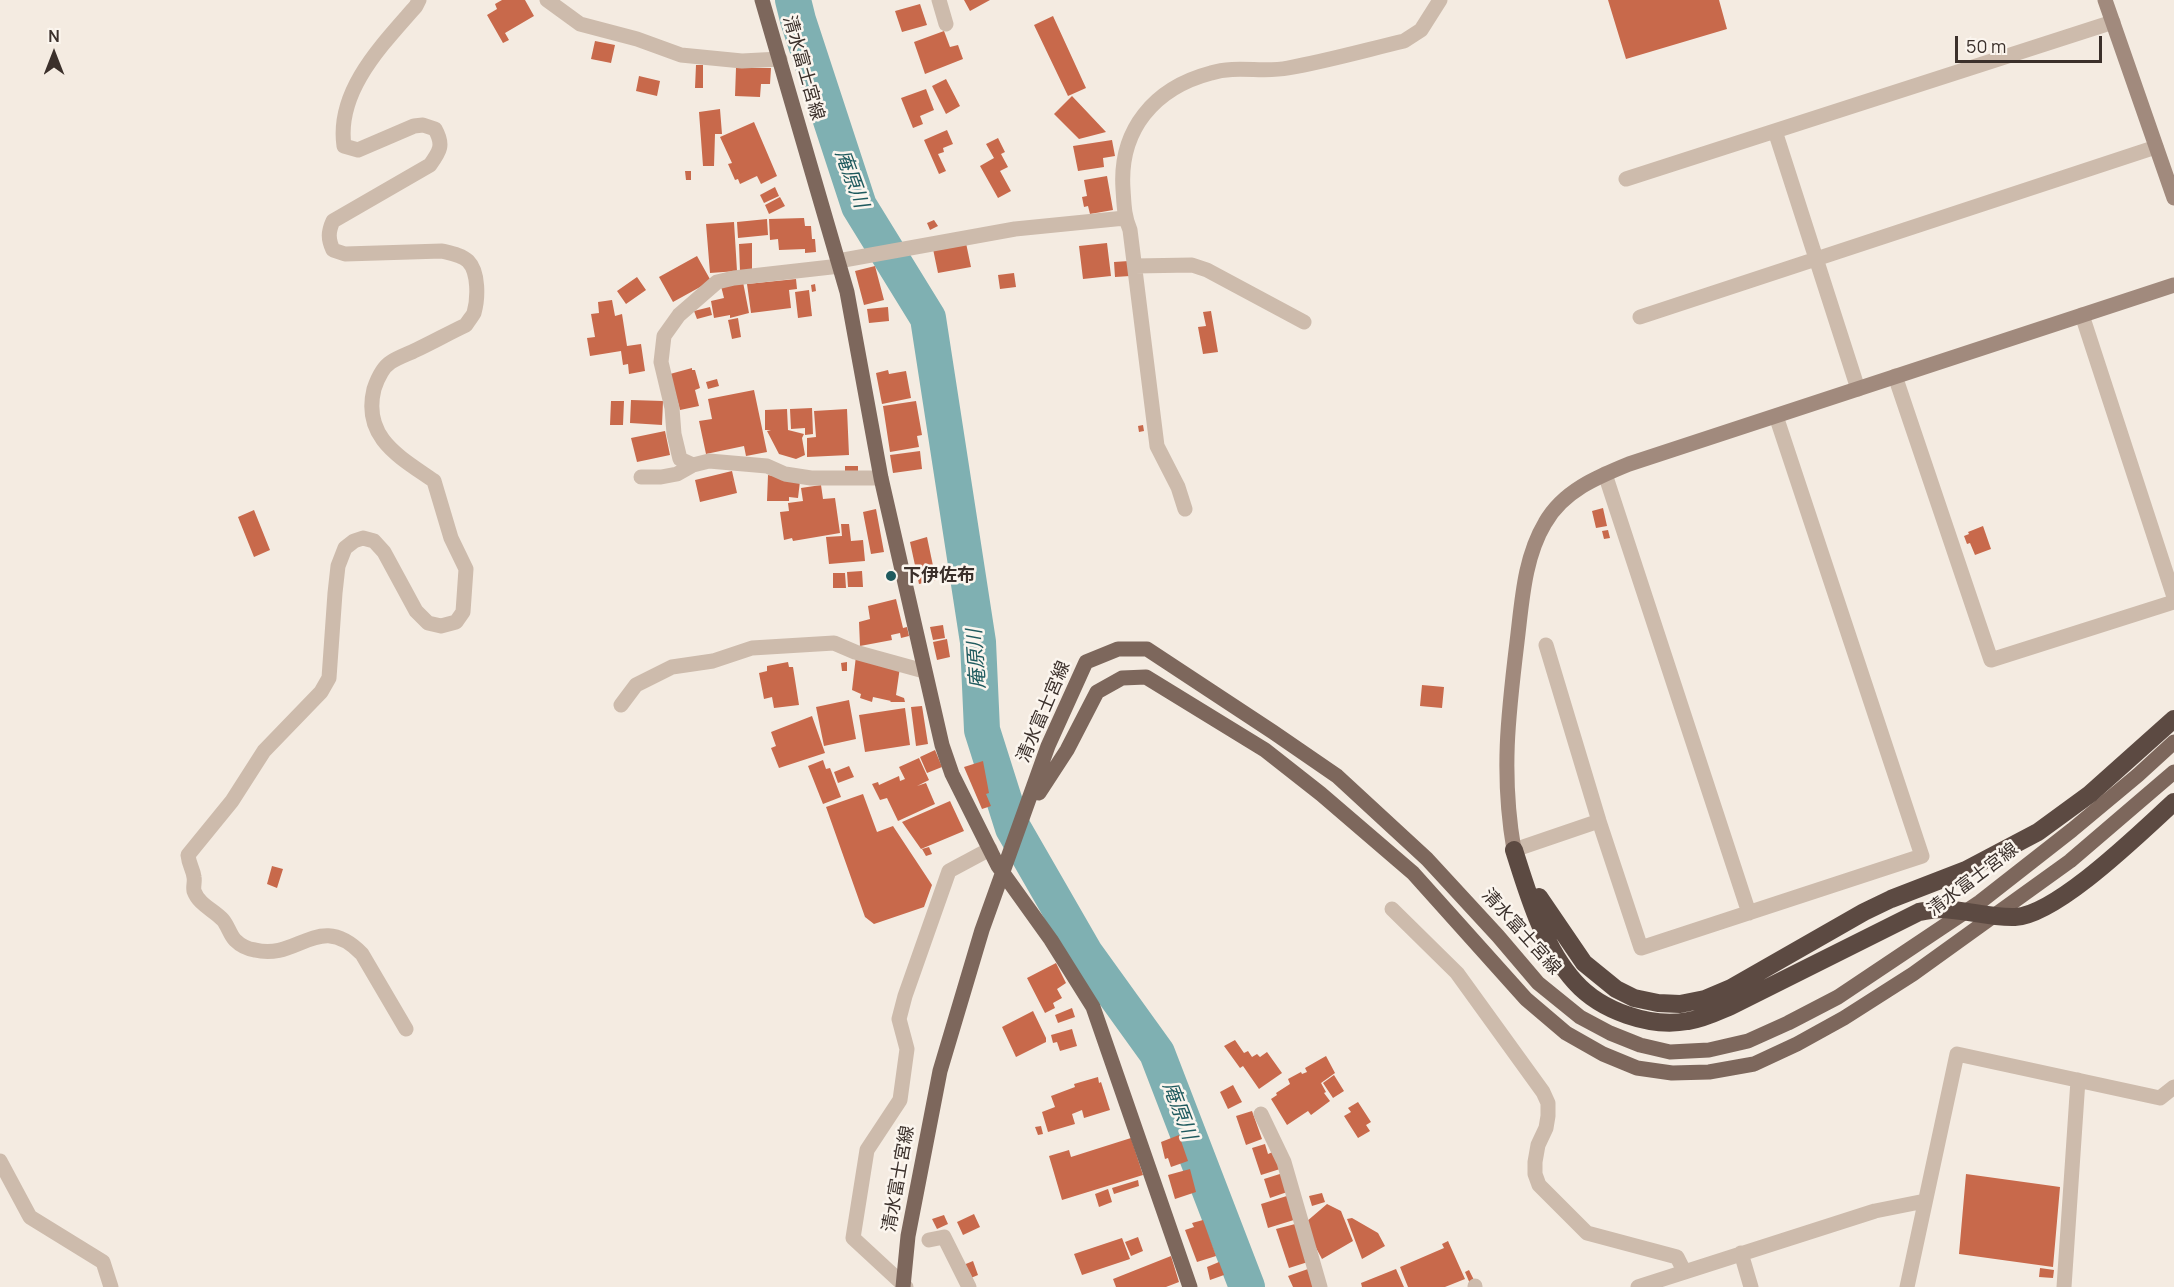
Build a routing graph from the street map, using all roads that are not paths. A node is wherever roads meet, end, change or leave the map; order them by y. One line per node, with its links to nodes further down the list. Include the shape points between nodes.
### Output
1 (419, 0): 45 (street, via 376,51 357,81 342,131 344,146 358,150 423,125 435,129 441,140 439,153 430,165 333,221 328,241 333,250 345,254 442,251 468,261 474,271 474,313 466,325 390,362 376,381 373,395 376,431 383,442 434,481 451,538 466,569 463,612 456,622 441,626 428,623 416,611 374,541 363,538 345,548 335,593 329,678 321,692 264,751 232,801 188,855 193,890 224,921 235,940 248,949 263,952 277,952 327,935 347,941 362,954)
2 (547, 0): 9 (street, via 580,24 681,55 742,61)
3 (762, 0): 9 (main road, 清水富士宮線)
4 (939, 0): 8 (street)
5 (1440, 0): 14 (street, via 1421,30 1404,41 1286,69 1236,68 1211,73 1159,98 1141,116 1129,141 1122,170)
6 (2105, 0): 7 (street)
7 (2113, 22): 10 (street); 11 (street)
8 (946, 24)
9 (780, 59): 16 (main road, 清水富士宮線)
10 (1775, 131): 12 (street); 15 (street)
11 (2156, 147): 13 (street); 15 (street)
12 (1626, 179)
13 (2174, 198)
14 (1125, 219): 16 (street, via 1015,229); 17 (street)
15 (1816, 259): 20 (street); 23 (street)
16 (839, 263): 25 (street, via 717,282 679,315 664,336 661,362 680,459); 28 (main road, 清水富士宮線)
17 (1135, 266): 21 (street, via 1192,265); 29 (street, via 1157,446)
18 (2174, 285): 19 (street)
19 (2082, 315): 22 (street); 30 (street)
20 (1640, 317)
21 (1304, 322)
22 (1895, 376): 23 (street); 31 (street, via 1991,660)
23 (1858, 389): 24 (street)
24 (1776, 416): 26 (street); 44 (street, via 1922,856)
25 (693, 465): 27 (street, via 677,474); 28 (street, via 728,461 811,478)
26 (1605, 474): 42 (street, via 1580,487 1560,504 1545,522 1527,567 1506,731 1507,800); 44 (street)
27 (641, 477)
28 (881, 478): 33 (main road, 清水富士宮線)
29 (1185, 509)
30 (2174, 597)
31 (2174, 602)
32 (1546, 645): 40 (street)
33 (924, 671): 34 (street, via 834,644 752,648 713,662 672,667 636,685); 41 (main road, 清水富士宮線, via 948,764)
34 (621, 705)
35 (2174, 719): 42 (highway, via 2073,807 2038,832 1966,870 1864,912 1731,988 1680,1004 1634,998 1584,963 1536,893)
36 (2174, 742): 39 (main road, 清水富士宮線, via 1980,902 1838,997 1748,1041 1708,1050 1670,1052 1640,1045 1580,1017 1538,983 1427,859 1337,776 1147,649 1118,649 1086,662 1048,746)
37 (2174, 772): 39 (main road, 清水富士宮線, via 2061,868 1913,975 1797,1044 1754,1064 1709,1072 1671,1073 1637,1068 1566,1033 1526,999 1413,873 1321,794 1265,750 1146,677 1122,678 1097,692 1067,750)
38 (2174, 802): 42 (highway, via 2047,907 2015,917 1939,909 1919,912 1710,1015 1687,1022 1638,1018 1595,999 1576,983 1549,942)
39 (1026, 813): 55 (main road, 清水富士宮線, via 982,930 940,1071 908,1236)
40 (1599, 821): 42 (street); 44 (street, via 1641,948)
41 (990, 849): 55 (street, via 949,871 899,1019 907,1049 900,1100 867,1150 853,1238); 57 (main road, 清水富士宮線, via 1093,1007)
42 (1514, 850)
43 (1392, 909): 53 (street, via 1456,973 1543,1092 1548,1116 1535,1161 1539,1185 1587,1233 1677,1257)
44 (1749, 914)
45 (406, 1029)
46 (2078, 1080): 47 (street, via 2160,1098); 50 (street, via 1957,1054); 62 (street)
47 (2174, 1087)
48 (1261, 1114): 58 (street, via 1284,1161)
49 (0, 1161): 54 (street, via 30,1217 103,1262)
50 (1925, 1201): 52 (street, via 1875,1211); 61 (street)
51 (929, 1240): 56 (street, via 944,1237)
52 (1741, 1253): 53 (street); 60 (street)
53 (1684, 1271): 59 (street)
54 (111, 1287)
55 (904, 1287)
56 (969, 1287)
57 (1190, 1287)
58 (1320, 1287)
59 (1638, 1287)
60 (1751, 1287)
61 (1906, 1287)
62 (2064, 1287)

